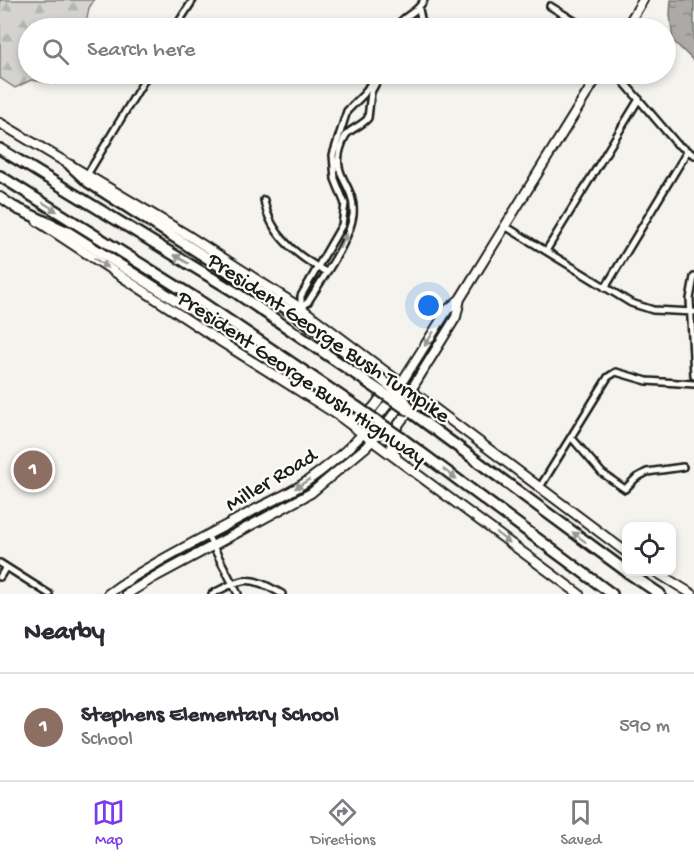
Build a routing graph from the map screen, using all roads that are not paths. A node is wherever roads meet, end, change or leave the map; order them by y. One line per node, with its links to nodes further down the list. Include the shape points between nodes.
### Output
1 (193, 0): 6 (street)
2 (424, 0): 5 (street)
3 (643, 0): 10 (main road)
4 (550, 6): 9 (street)
5 (419, 9): 7 (street); 8 (street)
6 (182, 18)
7 (405, 18)
8 (422, 18)
9 (570, 18)
10 (632, 18)
11 (142, 84): 23 (street)
12 (372, 84): 22 (street, via 347,111 333,155)
13 (375, 84): 22 (street, via 368,118 346,135)
14 (593, 84): 28 (main road, Miller Road)
15 (626, 84): 16 (street)
16 (639, 99): 19 (street); 29 (street)
17 (0, 123): 21 (main road, President George Bush Highway)
18 (0, 149): 45 (highway, President George Bush Turnpike, one-way to 18, bridge, via 235,292)
19 (687, 152): 20 (street); 33 (street)
20 (694, 155)
21 (71, 166): 23 (main road, President George Bush Highway); 37 (highway, via 88,182)
22 (336, 167): 30 (street, via 335,179 345,214); 31 (street, one-way to 22, via 346,238 352,216 351,194)
23 (87, 175): 35 (main road, President George Bush Highway)
24 (0, 176): 42 (highway, President George Bush Turnpike, one-way to 42, via 189,294)
25 (0, 197): 27 (main road, President George Bush Highway)
26 (264, 200): 30 (street, via 273,226 296,254)
27 (16, 208): 42 (highway, via 68,232 292,374); 44 (main road, President George Bush Highway, one-way to 44)
28 (505, 226): 29 (street); 34 (main road, Miller Road)
29 (546, 251): 33 (street)
30 (317, 267): 31 (street); 35 (street, via 301,296)
31 (326, 272): 35 (street)
32 (694, 277): 36 (street)
33 (604, 288): 36 (street, via 642,308)
34 (460, 299): 39 (main road, Miller Road, one-way to 39, via 448,309); 41 (main road, Miller Road, via 456,316)
35 (301, 308): 37 (main road, President George Bush Highway)
36 (692, 312): 38 (street)
37 (378, 371): 39 (main road, President George Bush Highway); 44 (main road, via 386,376 385,391 371,411 360,419); 45 (highway, bridge)
38 (694, 376)
39 (402, 383): 41 (main road, President George Bush Highway); 46 (main road, Miller Road)
40 (694, 384): 47 (street, via 612,374)
41 (411, 390): 43 (main road, President George Bush Highway); 48 (main road, Miller Road)
42 (357, 407): 69 (highway, President George Bush Turnpike, one-way to 69, bridge)
43 (436, 409): 49 (main road, via 418,406 396,428 392,445); 51 (main road, President George Bush Highway)
44 (336, 414): 46 (main road, President George Bush Highway)
45 (416, 415): 57 (highway, President George Bush Turnpike, one-way to 45)
46 (363, 433): 48 (main road, President George Bush Highway); 52 (main road, Miller Road, one-way to 52, via 304,483)
47 (571, 437): 50 (street, via 602,473 625,489 647,472); 51 (street)
48 (372, 440): 49 (main road, President George Bush Highway); 53 (main road, Miller Road, via 311,493)
49 (398, 459): 68 (main road, President George Bush Highway, one-way to 68)
50 (683, 467)
51 (540, 487): 54 (main road, President George Bush Highway)
52 (207, 535): 53 (street); 63 (main road, Miller Road)
53 (213, 546): 61 (street); 64 (main road, Miller Road)
54 (622, 548)
55 (0, 563): 56 (street)
56 (6, 567): 60 (street); 62 (street)
57 (622, 567)
58 (634, 576): 70 (highway, President George Bush Turnpike)
59 (663, 576): 71 (main road)
60 (0, 577)
61 (232, 583): 65 (street); 66 (street); 67 (street, via 250,579)
62 (45, 593)
63 (108, 594)
64 (127, 594)
65 (212, 594)
66 (238, 594)
67 (282, 594)
68 (579, 594)
69 (612, 594)
70 (660, 594)
71 (692, 594)

